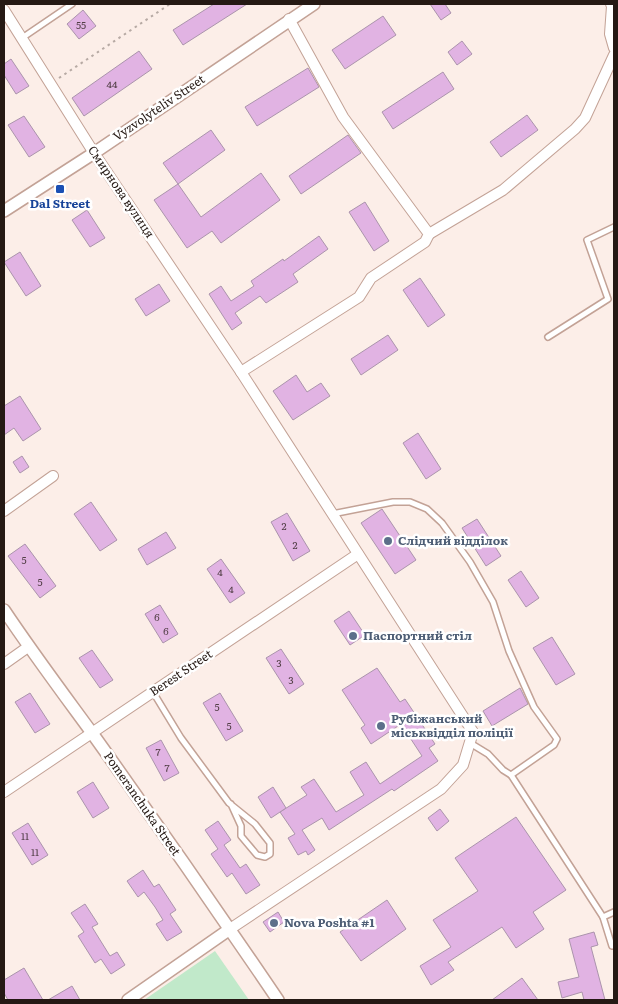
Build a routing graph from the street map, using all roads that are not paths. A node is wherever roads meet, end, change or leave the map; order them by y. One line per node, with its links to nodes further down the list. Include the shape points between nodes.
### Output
1 (72, 4): 6 (lane)
2 (314, 4): 5 (street, Vyzvolyteliv Street)
3 (611, 4): 7 (street, via 610,34)
4 (4, 10): 6 (street, Смирнова вулиця)
5 (289, 19): 9 (street, Vyzvolyteliv Street); 12 (street, via 343,116)
6 (22, 38): 9 (street, Смирнова вулиця)
7 (614, 48)
8 (614, 55): 12 (street, via 585,118 575,129 503,190)
9 (94, 152): 10 (street, Vyzvolyteliv Street); 14 (street, Смирнова вулиця)
10 (4, 211)
11 (614, 227): 13 (lane, via 587,240 608,298)
12 (429, 234): 14 (street, via 425,242 371,278 360,297)
13 (548, 337)
14 (241, 372): 17 (street, Смирнова вулиця)
15 (53, 476): 16 (street)
16 (4, 511)
17 (332, 514): 18 (street, Смирнова вулиця); 25 (lane, via 393,502 410,502 427,509 442,522 470,562 493,602 509,651 534,707 557,739 554,745)
18 (358, 554): 22 (street, Berest Street); 24 (street, Смирнова вулиця, via 473,732)
19 (4, 610): 20 (street, Pomeranchuka Street)
20 (28, 647): 21 (street); 23 (street, Pomeranchuka Street)
21 (4, 664)
22 (153, 691): 23 (street, Berest Street); 27 (lane, via 181,738)
23 (92, 733): 26 (street, Berest Street); 30 (street, Pomeranchuka Street)
24 (470, 743): 25 (lane); 30 (street, via 463,764 441,789)
25 (511, 775): 29 (lane)
26 (4, 792)
27 (230, 804): 27 (lane, via 255,824 270,843 270,854 257,855 241,836 241,826)
28 (614, 912): 29 (lane)
29 (603, 917): 31 (lane)
30 (230, 929): 32 (street); 33 (street, Pomeranchuka Street)
31 (612, 946)
32 (128, 1000)
33 (278, 1000)

